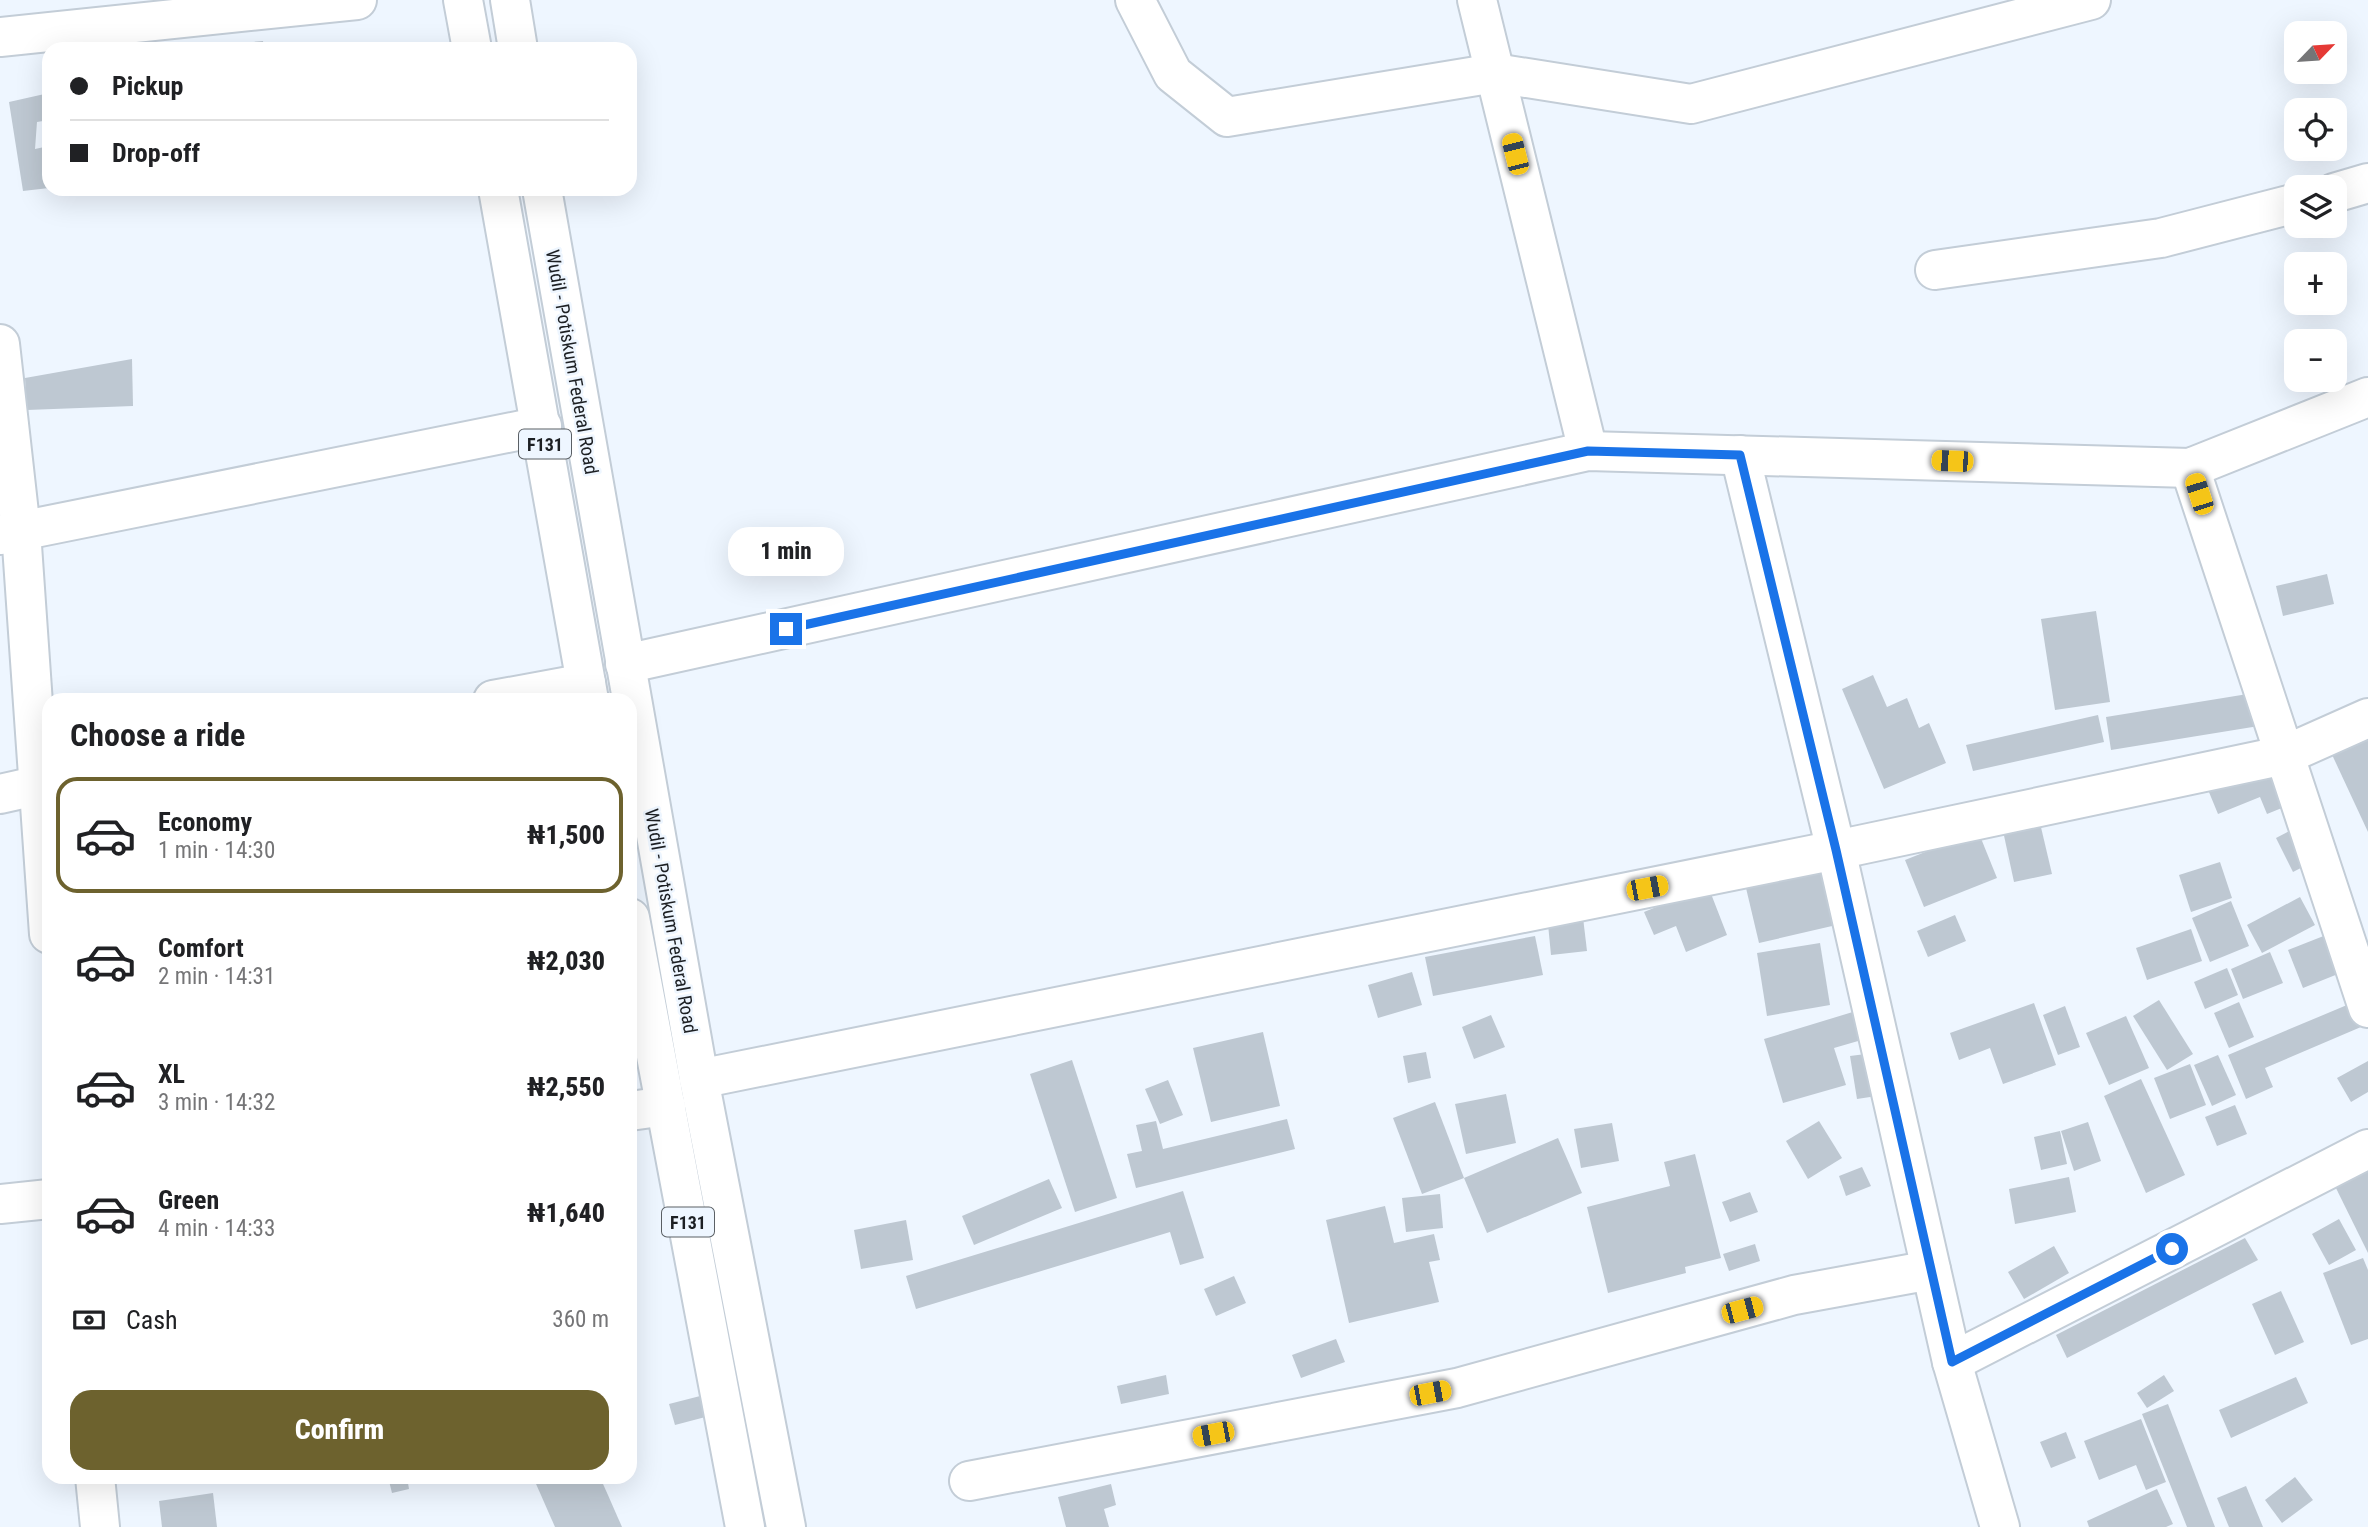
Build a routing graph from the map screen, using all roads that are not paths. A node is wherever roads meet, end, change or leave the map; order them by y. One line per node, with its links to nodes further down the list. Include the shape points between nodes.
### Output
1 (357, 0): 7 (street)
2 (463, 0): 8 (street)
3 (510, 0): 9 (street)
4 (1135, 0): 10 (street, via 1172,74 1227,117)
5 (1477, 0): 10 (street)
6 (2091, 0): 10 (street, via 1691,104)
7 (0, 37)
8 (471, 42)
9 (517, 42)
10 (1495, 73): 20 (street)
11 (2368, 183): 12 (street)
12 (2347, 189)
13 (499, 196): 19 (street, F131)
14 (543, 196): 24 (street, Wudil - Potiskum Federal Road / F131)
15 (2284, 206): 16 (street, via 2161,237)
16 (1935, 270)
17 (0, 344): 23 (street)
18 (2368, 397): 22 (street)
19 (542, 426): 23 (street); 25 (street, F131)
20 (1588, 451): 21 (street); 24 (street)
21 (1740, 455): 22 (street); 34 (street)
22 (2190, 468): 30 (street)
23 (11, 533): 31 (street)
24 (625, 664): 27 (street, Wudil - Potiskum Federal Road / F131)
25 (587, 691): 26 (street)
26 (566, 693)
27 (630, 693)
28 (2368, 718): 30 (street)
29 (637, 731): 37 (street, Wudil - Potiskum Federal Road / F131)
30 (2285, 755): 34 (street); 36 (street)
31 (42, 769)
32 (42, 784): 33 (street)
33 (0, 794)
34 (1836, 850): 37 (street); 42 (street)
35 (637, 992): 38 (street, Wudil - Potiskum Federal Road / F131)
36 (2368, 1008)
37 (699, 1079): 48 (street, Wudil - Potiskum Federal Road / F131)
38 (648, 1109): 47 (street, Wudil - Potiskum Federal Road / F131)
39 (2368, 1149): 43 (street)
40 (42, 1200): 41 (street)
41 (0, 1204)
42 (1931, 1270): 43 (street); 44 (street, via 1794,1295 1457,1388)
43 (1952, 1362): 49 (street)
44 (969, 1481)
45 (96, 1484): 46 (street)
46 (100, 1527)
47 (746, 1527)
48 (786, 1527)
49 (2000, 1527)

